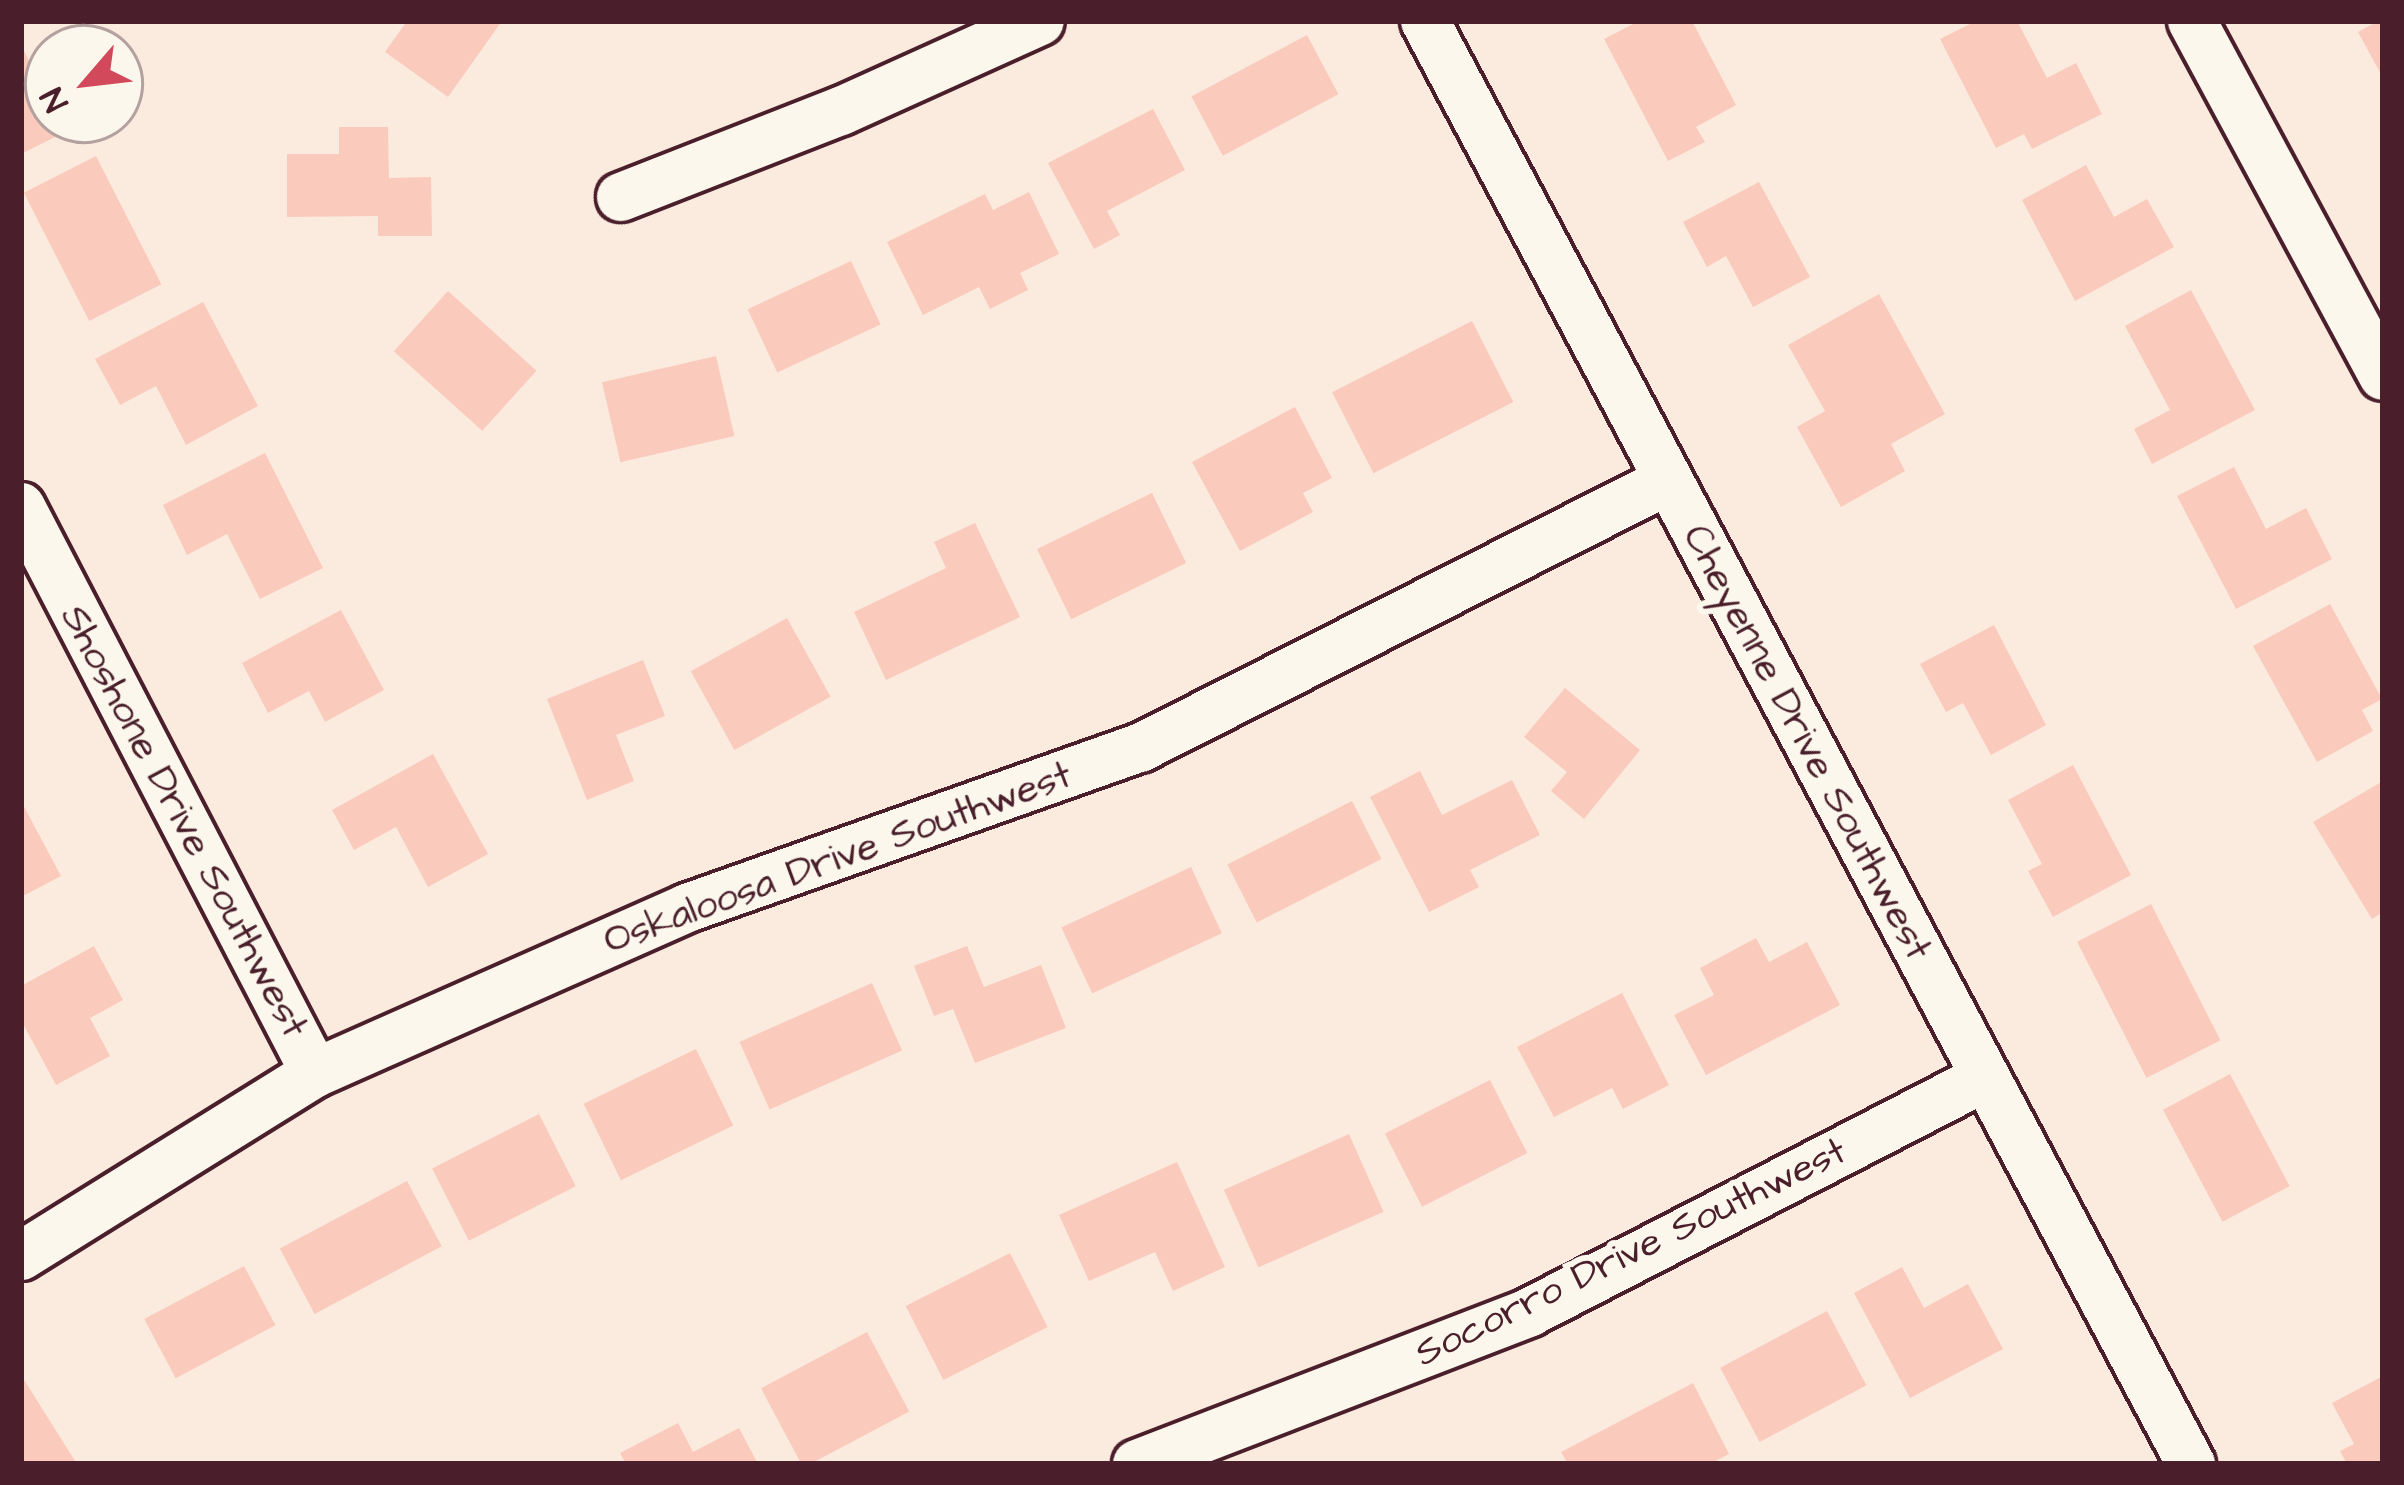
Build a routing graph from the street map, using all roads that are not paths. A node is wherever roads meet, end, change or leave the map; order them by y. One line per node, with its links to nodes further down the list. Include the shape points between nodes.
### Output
1 (1040, 21): 4 (street)
2 (1425, 21): 6 (street, Cheyenne Drive Southwest)
3 (2192, 21): 5 (street)
4 (621, 197)
5 (2383, 376)
6 (1667, 482): 8 (street, Oskaloosa Drive Southwest, via 1140,748 687,908); 9 (street, Cheyenne Drive Southwest)
7 (21, 507): 8 (street, Shoshone Drive Southwest)
8 (314, 1073): 10 (street, Oskaloosa Drive Southwest)
9 (1984, 1078): 11 (street, Socorro Drive Southwest, via 1530,1312); 12 (street, Cheyenne Drive Southwest)
10 (21, 1256)
11 (1137, 1464)
12 (2191, 1464)

